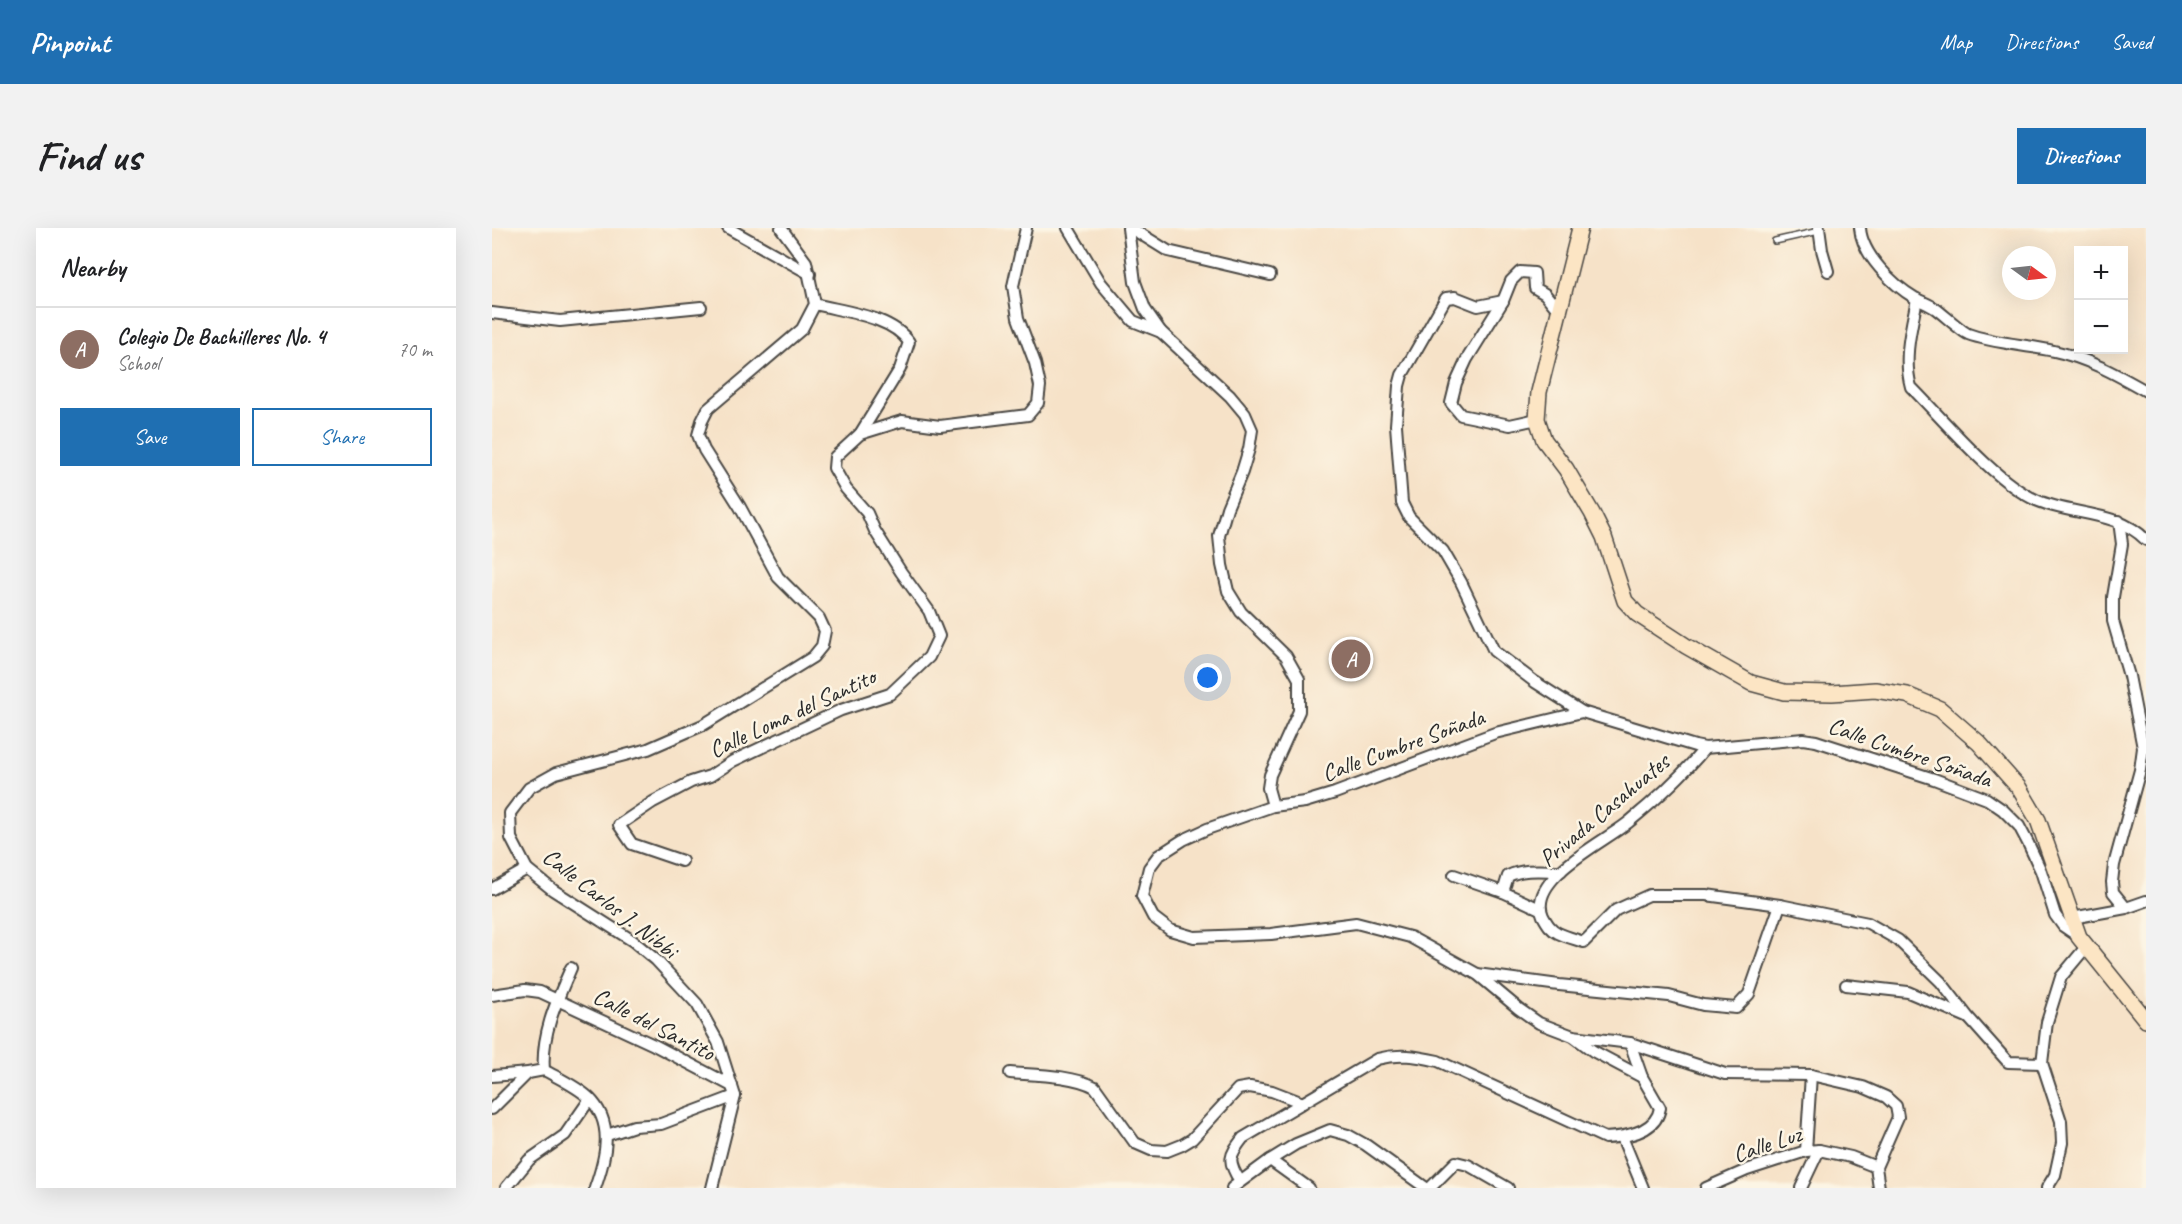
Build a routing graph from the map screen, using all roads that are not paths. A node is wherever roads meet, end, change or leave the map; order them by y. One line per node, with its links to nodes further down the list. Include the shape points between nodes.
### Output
1 (728, 228): 11 (street)
2 (781, 228): 11 (street, via 806,262)
3 (1026, 228): 22 (street, Calle Loma del Santito, via 1013,286 1018,318 1040,386 1038,403 1028,415 940,426 902,421)
4 (1068, 228): 19 (street, via 1101,283 1133,321)
5 (1130, 228): 12 (street, via 1168,251); 19 (street, via 1135,282 1145,309)
6 (1580, 228): 17 (main road)
7 (1860, 228): 13 (street, via 1881,270)
8 (1819, 229): 9 (lane); 10 (street)
9 (1775, 241)
10 (1828, 271)
11 (810, 274): 15 (street)
12 (1270, 275)
13 (1917, 299): 20 (street, via 1968,334 2056,351 2103,367); 23 (street, via 1908,340 1911,387 2015,487 2045,503)
14 (1503, 301): 17 (street, via 1511,281 1524,271 1534,273 1535,288); 21 (street, via 1467,359 1451,403 1461,415 1510,425); 25 (street, Calle Cumbre Soñada, via 1478,306 1455,297 1446,298 1402,375 1396,425 1402,503 1409,517 1443,551 1494,651)
15 (815, 304): 22 (street, via 883,322 902,332 909,342 900,369); 28 (street, Calle Loma del Santito, via 802,328 708,409 698,435 778,577 819,618 825,631 822,646 813,657 703,725 648,749 556,773 529,788)
16 (701, 307): 18 (street, via 560,321)
17 (1560, 307): 21 (main road, via 1539,392)
18 (492, 313)
19 (1161, 332): 27 (street, via 1230,396 1252,429 1242,472 1219,536 1228,591 1241,612 1286,656 1299,679 1299,711 1270,775 1268,788)
20 (2146, 391)
21 (1537, 419): 39 (main road, via 1544,440 1592,513 1625,601 1637,614 1751,682 1784,692 1875,690 1907,696 1940,709 1979,743 2019,788 2038,820)
22 (860, 434): 29 (street, Calle Loma del Santito, via 835,457 834,468 929,611 939,636 929,657 890,694 840,710 733,761 653,802 619,825 632,844)
23 (2119, 520): 24 (street); 37 (street, via 2122,544 2113,621 2143,748 2112,882 2113,892)
24 (2146, 540)
25 (1582, 712): 26 (street, Calle Cumbre Soñada); 27 (street, Calle Cumbre Soñada, via 1495,733 1335,793)
26 (1705, 748): 31 (street, Privada Casahuates, via 1680,778 1628,823); 40 (street, Calle Cumbre Soñada, via 1816,741 1988,799 2019,826 2041,870 2055,915 2062,926)
27 (1273, 806): 42 (street, Calle Cumbre Soñada, via 1207,829 1158,856 1149,868 1142,896 1153,917 1170,930 1194,937 1271,934 1356,923 1410,937)
28 (510, 813): 30 (street, Calle Carlos J. Nibbi, via 511,838)
29 (682, 861)
30 (527, 869): 33 (street); 57 (street, Calle Carlos J. Nibbi, via 656,960 697,1004 718,1042)
31 (1561, 871): 34 (street, via 1515,873 1508,876); 38 (street, Privada Casahuates, via 1546,887)
32 (1454, 875): 34 (street)
33 (492, 889)
34 (1503, 892): 38 (street)
35 (2146, 901): 37 (street)
36 (1780, 905): 38 (street, via 1706,895 1649,895 1617,910 1584,942 1558,933 1548,925); 42 (street, via 1749,994 1736,1008 1702,1005 1670,996); 46 (street, via 1868,923 1898,940 1941,982)
37 (2126, 908): 39 (street)
38 (1540, 909)
39 (2072, 918): 40 (main road)
40 (2083, 942): 47 (main road); 50 (street, via 2061,977 2047,1022)
41 (571, 968): 45 (street, Calle del Santito)
42 (1477, 974): 48 (street, via 1539,1023)
43 (1846, 985): 46 (street, via 1908,992)
44 (492, 995): 45 (street, Calle del Santito, via 525,990)
45 (557, 999): 51 (street, via 544,1052); 57 (street, Calle del Santito, via 654,1046)
46 (1968, 1017): 50 (street, via 2008,1062)
47 (2146, 1020)
48 (1573, 1036): 49 (street); 56 (street)
49 (1630, 1043): 54 (street, via 1725,1074); 56 (street)
50 (2042, 1063): 78 (street, via 2061,1121 2062,1143 2055,1175)
51 (544, 1070): 53 (street); 58 (street)
52 (1010, 1073): 59 (street, via 1088,1083 1136,1143 1151,1150 1167,1151 1192,1138 1238,1089 1272,1091)
53 (528, 1074): 55 (street); 60 (street)
54 (1811, 1075): 64 (street); 66 (street, via 1863,1087 1896,1106 1898,1117)
55 (492, 1076)
56 (1642, 1077): 62 (street, via 1660,1108 1659,1114 1639,1132)
57 (734, 1091): 61 (street, via 661,1124 634,1126); 70 (street)
58 (590, 1099): 61 (street, via 605,1121); 68 (street, via 565,1135 529,1160)
59 (1304, 1103): 62 (street, via 1377,1059 1411,1054 1468,1074 1605,1138); 67 (street, via 1244,1138 1234,1149 1230,1166)
60 (492, 1108)
61 (606, 1135): 69 (street)
62 (1622, 1137): 74 (street)
63 (1819, 1150): 64 (street, Calle Luz); 66 (street, Calle Luz); 76 (street)
64 (1806, 1151): 75 (street, Calle Luz)
65 (1270, 1160): 67 (street); 71 (street); 72 (street, via 1330,1130 1366,1145)
66 (1876, 1167): 77 (street)
67 (1236, 1184)
68 (506, 1188)
69 (595, 1188)
70 (712, 1188)
71 (1310, 1188)
72 (1428, 1188): 73 (street, via 1456,1162)
73 (1508, 1188)
74 (1643, 1188)
75 (1706, 1188)
76 (1801, 1188)
77 (1879, 1188)
78 (2047, 1188)

